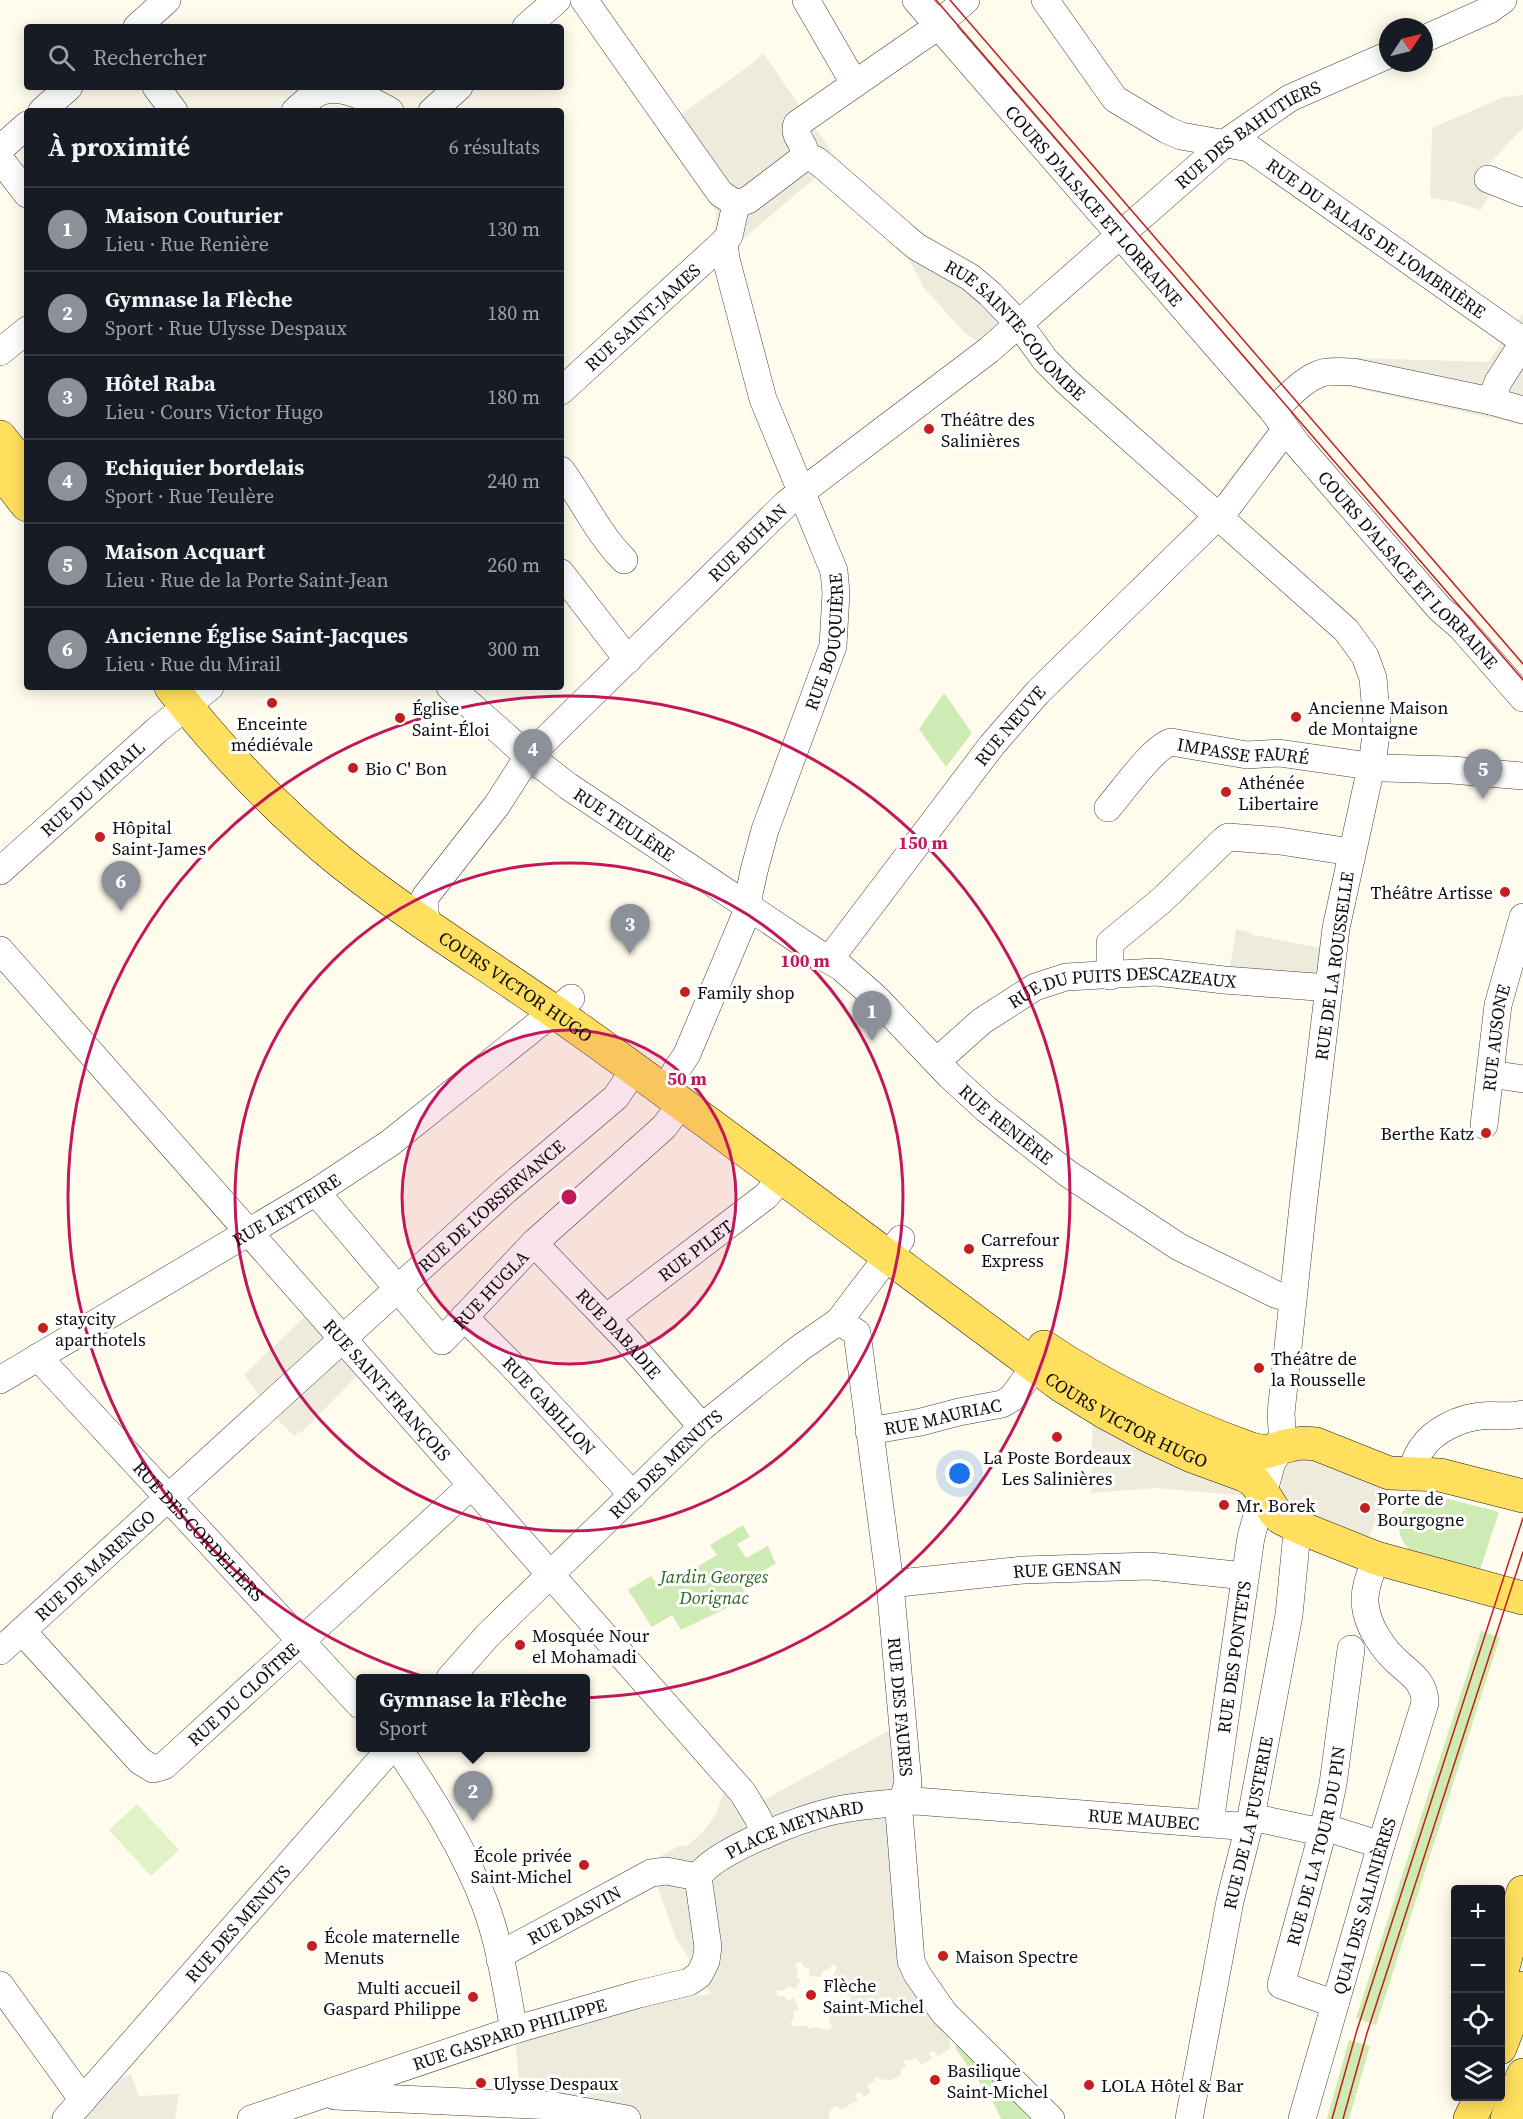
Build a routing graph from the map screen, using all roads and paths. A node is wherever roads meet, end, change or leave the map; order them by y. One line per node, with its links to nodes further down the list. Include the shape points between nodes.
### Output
1 (167, 0): 9 (street)
2 (557, 0): 10 (street)
3 (584, 0): 33 (street, via 720,193)
4 (806, 0): 14 (street)
5 (916, 0): 11 (street, COURS D'ALSACE ET LORRAINE)
6 (966, 0): 11 (street)
7 (1045, 0): 26 (street, RUE DU PALAIS DE L'OMBRIÈRE, via 1115,99 1182,136)
8 (1503, 0): 12 (street)
9 (139, 24)
10 (529, 24)
11 (937, 25): 14 (street); 34 (street, COURS D'ALSACE ET LORRAINE)
12 (1433, 35)
13 (1379, 59): 26 (street, RUE DES BAHUTIERS, via 1290,98)
14 (854, 84): 28 (street, via 797,124 796,135)
15 (66, 90): 20 (street)
16 (158, 90): 21 (street)
17 (331, 90): 22 (street, via 315,94)
18 (339, 90): 23 (street)
19 (456, 90): 24 (street)
20 (45, 108)
21 (172, 108)
22 (299, 108)
23 (384, 108)
24 (435, 108)
25 (24, 128): 27 (street)
26 (1226, 143): 34 (street, RUE DES BAHUTIERS); 38 (street, RUE DU PALAIS DE L'OMBRIÈRE, via 1250,148)
27 (0, 149)
28 (806, 156): 33 (street, via 748,200); 36 (street, RUE SAINTE-COLOMBE, via 827,169 917,247 970,277)
29 (0, 159): 31 (street)
30 (1488, 179): 32 (street)
31 (24, 190)
32 (1523, 193)
33 (736, 204): 35 (street)
34 (1120, 235): 36 (street, RUE BUHAN); 43 (street, COURS D'ALSACE ET LORRAINE)
35 (724, 242): 40 (street, RUE SAINT-JAMES); 48 (street, RUE BOUQUIÈRE, via 763,399)
36 (1018, 324): 48 (street, RUE BUHAN); 50 (street, RUE SAINTE-COLOMBE, via 1067,382)
37 (24, 332): 39 (street)
38 (1523, 342): 41 (street)
39 (0, 352)
40 (564, 388)
41 (1491, 401): 42 (street); 43 (street, via 1353,372 1320,373 1303,384)
42 (1523, 410)
43 (1279, 420): 50 (street, RUE NEUVE, via 1229,505); 56 (street, COURS D'ALSACE ET LORRAINE, via 1440,609 1461,627)
44 (0, 437): 45 (main road)
45 (24, 467)
46 (0, 471): 49 (main road)
47 (564, 474): 51 (street, via 611,547)
48 (801, 492): 53 (street, RUE BUHAN); 64 (street, RUE BOUQUIÈRE, via 834,571 833,646 765,830 749,894)
49 (24, 501)
50 (1217, 516): 58 (street, RUE DE LA ROUSSELLE, via 1346,630 1359,646 1373,678 1377,725); 68 (street, RUE NEUVE, via 1038,692 999,737)
51 (624, 560)
52 (564, 577): 53 (street)
53 (628, 660): 57 (street, RUE BUHAN)
54 (453, 690): 57 (street, RUE TEULÈRE)
55 (194, 692): 62 (street, RUE DU MIRAIL); 63 (main road, COURS VICTOR HUGO, via 303,801); 66 (main road, COURS VICTOR HUGO, via 249,776 340,862)
56 (1523, 698)
57 (530, 757): 63 (street, RUE BUHAN); 64 (street, RUE TEULÈRE)
58 (1371, 767): 59 (street); 60 (street, IMPASSE FAURÉ, via 1279,753 1247,755 1171,742 1163,745); 61 (street, RUE DE LA ROUSSELLE)
59 (1523, 776)
60 (1108, 808)
61 (1351, 852): 69 (street, via 1228,837 1224,830 1162,900 1110,943); 70 (street, RUE DE LA ROUSSELLE)
62 (0, 871)
63 (424, 897): 66 (street); 71 (main road, COURS VICTOR HUGO)
64 (750, 907): 68 (street, RUE RENIÈRE); 74 (street, RUE BOUQUIÈRE, via 687,1054)
65 (1523, 917): 75 (street, RUE AUSONE, via 1498,1005)
66 (431, 929): 71 (main road, COURS VICTOR HUGO)
67 (0, 950): 81 (street, RUE SAINT-FRANÇOIS)
68 (829, 960): 72 (street, RUE RENIÈRE, via 876,998)
69 (1110, 975): 70 (street, RUE DU PUITS DESCAZEAUX, via 1156,972); 72 (street, RUE DU PUITS DESCAZEAUX, via 1066,977 1035,987 982,1021)
70 (1329, 988): 85 (street, RUE DE LA ROUSSELLE)
71 (563, 1005): 73 (main road, COURS VICTOR HUGO); 74 (main road, COURS VICTOR HUGO); 80 (street, RUE LEYTEIRE, via 390,1143)
72 (937, 1061): 85 (street, RUE RENIÈRE, via 986,1109 1067,1173 1179,1247 1277,1295)
73 (634, 1070): 77 (main road, COURS VICTOR HUGO); 84 (street, RUE DE L'OBSERVANCE, via 616,1097)
74 (675, 1072): 83 (main road, COURS VICTOR HUGO)
75 (1490, 1074): 76 (street); 78 (street, RUE AUSONE)
76 (1523, 1079)
77 (681, 1104): 79 (main road, COURS VICTOR HUGO); 82 (street, RUE HUGLA, via 664,1127)
78 (1484, 1125)
79 (782, 1177): 83 (main road, COURS VICTOR HUGO); 87 (street, RUE PILET, via 766,1196)
80 (316, 1192): 81 (street, RUE LEYTEIRE); 84 (street, RUE HUGLA)
81 (248, 1232): 89 (street, RUE SAINT-FRANÇOIS); 90 (street, RUE LEYTEIRE)
82 (534, 1243): 86 (street, RUE HUGLA); 87 (street, RUE DABADIE)
83 (894, 1248): 88 (street, RUE DES MENUTS); 91 (main road, COURS VICTOR HUGO); 96 (main road, COURS VICTOR HUGO, via 1072,1366 1118,1391 1251,1449 1265,1452)
84 (398, 1289): 86 (street, RUE HUGLA, via 442,1341); 89 (street, RUE DE L'OBSERVANCE)
85 (1293, 1297): 96 (street, RUE DE LA ROUSSELLE, via 1281,1413)
86 (464, 1317): 100 (street, RUE GABILLON)
87 (606, 1318): 94 (street, RUE DABADIE)
88 (839, 1321): 94 (street, RUE DES MENUTS); 95 (street, RUE DES FAURES, via 857,1333)
89 (343, 1340): 98 (street, RUE SAINT-FRANÇOIS); 102 (street, RUE DE MARENGO)
90 (38, 1357): 92 (street, RUE LEYTEIRE); 102 (street, RUE DES CORDELIERS)
91 (1035, 1366): 95 (street, RUE MAURIAC, via 1012,1398 1002,1404); 99 (main road, COURS VICTOR HUGO, via 1106,1413 1192,1456 1244,1475)
92 (0, 1380)
93 (1523, 1414): 97 (street, via 1481,1416 1446,1427 1426,1442)
94 (702, 1426): 100 (street, RUE DES MENUTS)
95 (869, 1431): 107 (street, RUE DES FAURES)
96 (1283, 1446): 97 (main road, COURS VICTOR HUGO, via 1316,1444 1389,1473); 99 (street, RUE DES PONTETS, via 1272,1462)
97 (1410, 1474): 101 (main road, COURS VICTOR HUGO, via 1440,1475)
98 (472, 1485): 105 (street, RUE SAINT-FRANÇOIS); 111 (street, RUE DU CLOÎTRE)
99 (1263, 1493): 103 (main road, COURS VICTOR HUGO, via 1281,1518); 106 (street, RUE DES PONTETS, via 1254,1520)
100 (633, 1496): 105 (street, RUE DES MENUTS)
101 (1523, 1496)
102 (169, 1498): 109 (street, RUE DE MARENGO); 111 (street, RUE DES CORDELIERS)
103 (1301, 1528): 104 (main road, COURS VICTOR HUGO); 118 (street, RUE DE LA FUSTERIE, via 1289,1616)
104 (1377, 1558): 108 (main road, COURS VICTOR HUGO); 110 (street, via 1368,1581)
105 (551, 1575): 113 (street, RUE DES MENUTS); 121 (street, RUE SAINT-FRANÇOIS, via 743,1793)
106 (1245, 1576): 107 (street, RUE GENSAN, via 1149,1566 1023,1570); 119 (street, RUE DES PONTETS)
107 (890, 1584): 117 (street, RUE DES FAURES, via 908,1784)
108 (1523, 1598)
109 (22, 1631): 111 (street, RUE DU CLOÎTRE, via 140,1761 153,1769 164,1766); 112 (street, RUE DE MARENGO)
110 (1361, 1639): 120 (street, RUE DE LA TOUR DU PIN); 122 (street, QUAI DES SALINIÈRES, via 1386,1650 1425,1692 1425,1703)
111 (300, 1640): 114 (street, RUE DES CORDELIERS)
112 (0, 1651)
113 (454, 1674)
114 (356, 1702)
115 (387, 1752): 136 (street, RUE DES MENUTS)
116 (401, 1752): 125 (street, via 474,1876)
117 (901, 1803): 119 (street, RUE MAUBEC); 121 (street, PLACE MEYNARD, via 832,1811); 139 (street, RUE DES FAURES, via 911,1961 917,1974 944,2013)
118 (1250, 1822): 119 (street, RUE MAUBEC, via 1238,1826); 120 (street, RUE MAUBEC, via 1261,1820 1311,1830); 140 (street, RUE DE LA FUSTERIE, via 1230,1900)
119 (1210, 1823)
120 (1324, 1827): 122 (street, RUE MAUBEC); 129 (street, RUE DE LA TOUR DU PIN, via 1281,1985)
121 (765, 1835): 123 (street, PLACE MEYNARD, via 721,1857)
122 (1381, 1845): 129 (street, QUAI DES SALINIÈRES)
123 (698, 1877): 125 (street, RUE DASVIN, via 666,1871 651,1873 507,1951); 130 (street, RUE GASPARD PHILIPPE, via 708,1947 699,1975 689,1982)
124 (1523, 1893): 126 (main road)
125 (500, 1959): 130 (street)
126 (1505, 1960)
127 (0, 1984): 136 (street)
128 (1523, 1988): 131 (main road)
129 (1335, 2004): 141 (street, QUAI DES SALINIÈRES)
130 (514, 2030): 133 (street, RUE GASPARD PHILIPPE)
131 (1500, 2047)
132 (1523, 2075): 144 (main road)
133 (319, 2095): 137 (street, RUE GASPARD PHILIPPE); 138 (street, RUE GASPARD PHILIPPE, via 555,2106)
134 (1460, 2101): 142 (main road)
135 (1478, 2101): 143 (main road)
136 (75, 2109)
137 (251, 2119)
138 (627, 2119)
139 (1051, 2119)
140 (1189, 2119)
141 (1302, 2119)
142 (1456, 2119)
143 (1470, 2119)
144 (1507, 2119)

